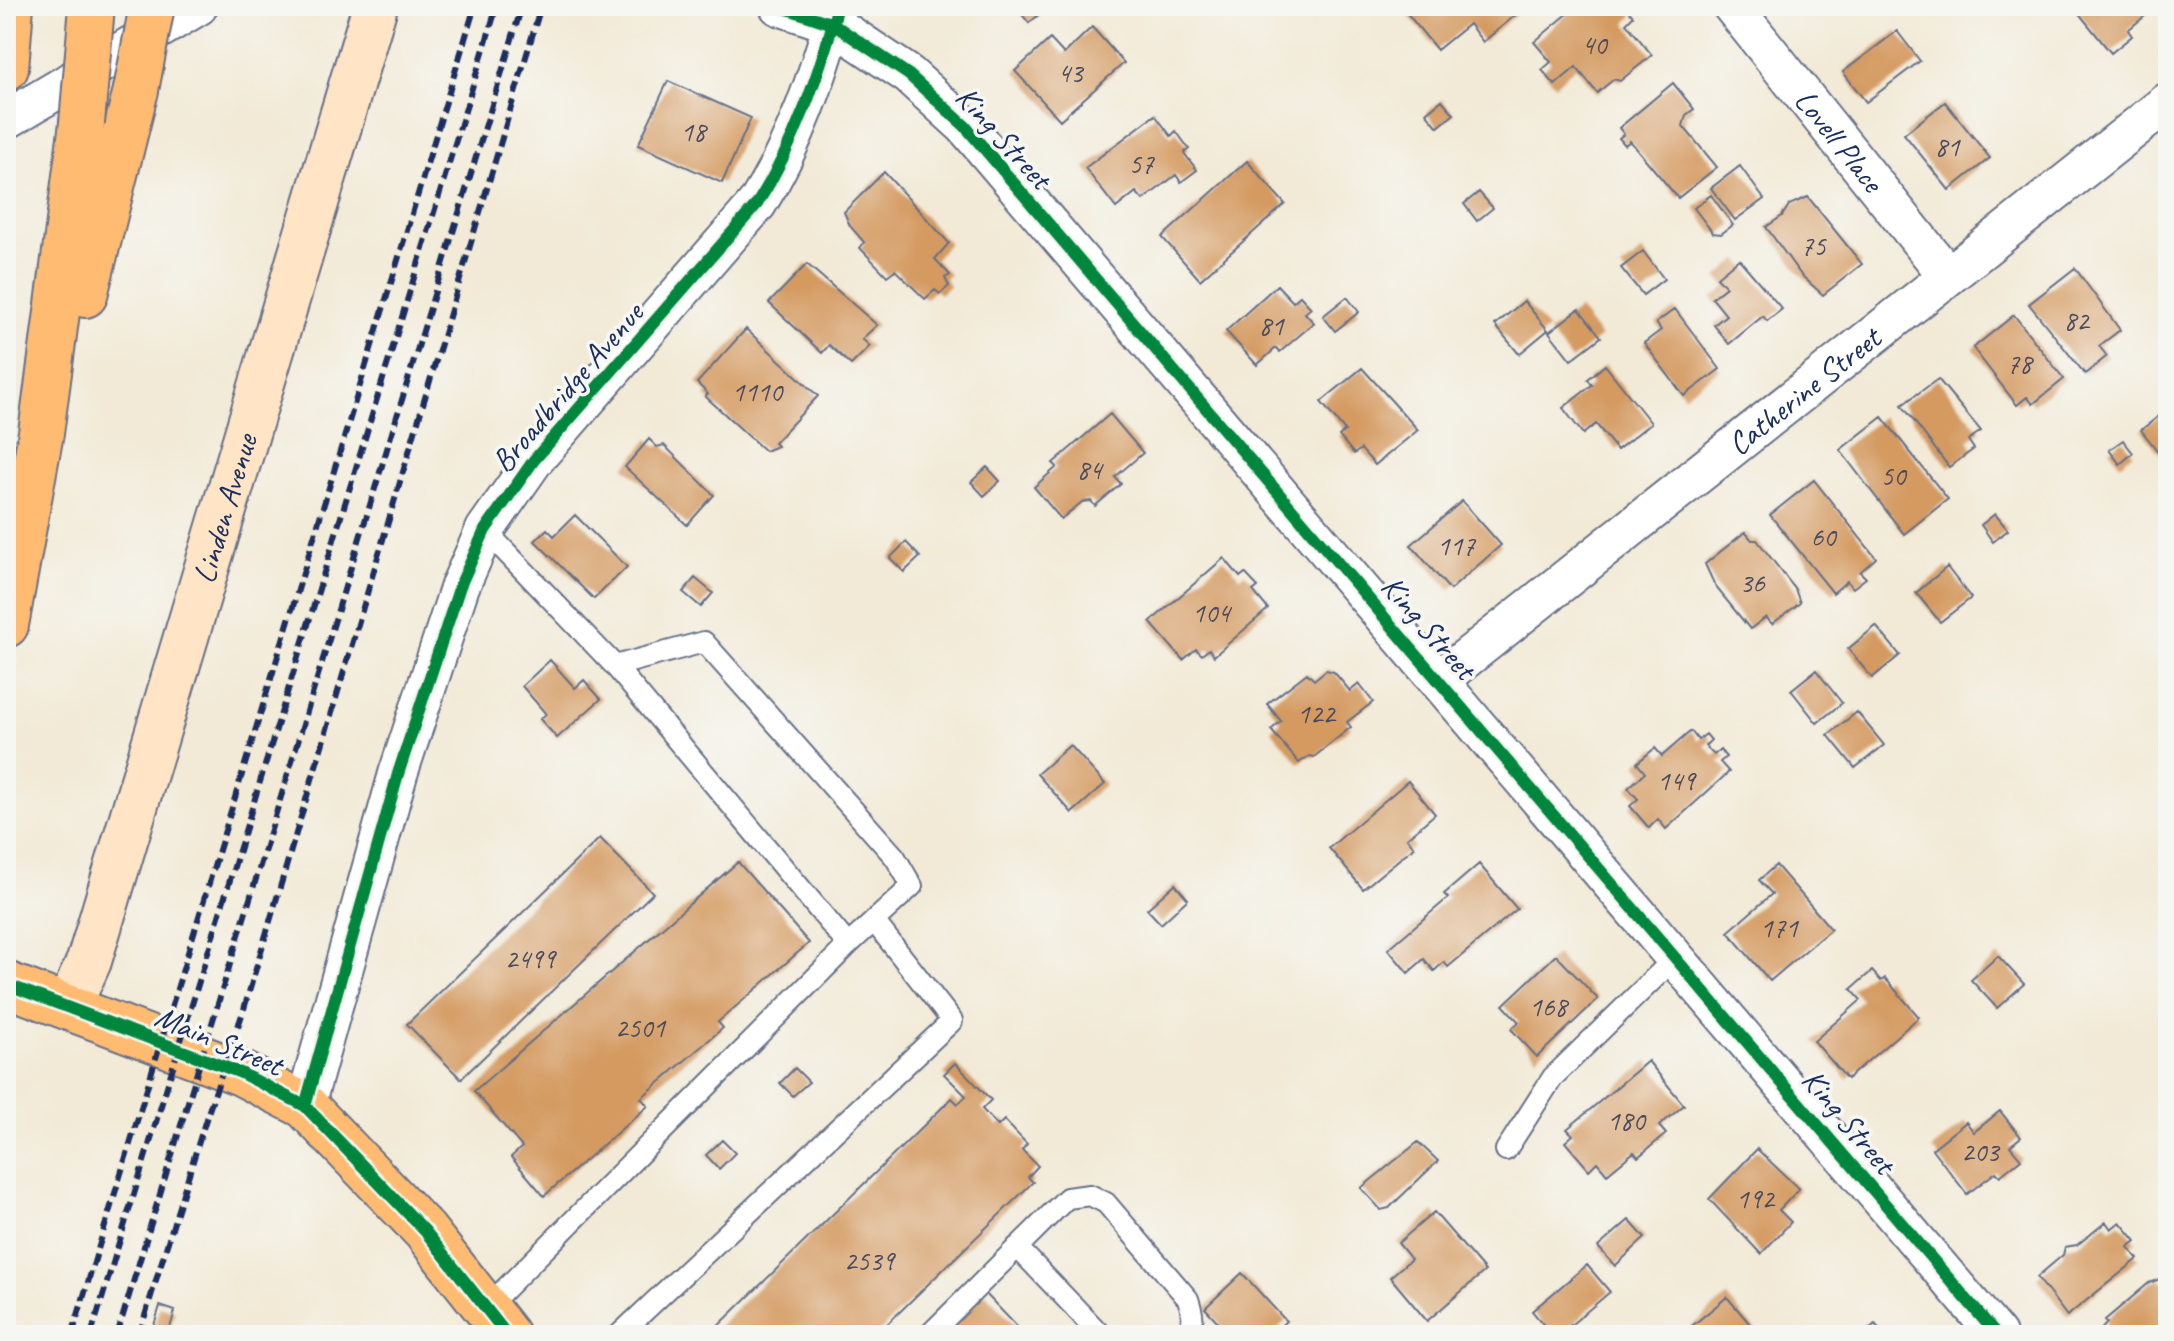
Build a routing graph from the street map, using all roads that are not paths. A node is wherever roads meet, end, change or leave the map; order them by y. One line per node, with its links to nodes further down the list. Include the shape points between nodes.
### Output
1 (11, 6): 9 (main road)
2 (92, 6): 14 (main road, bridge, via 48,387)
3 (152, 6): 14 (main road, bridge, via 136,90)
4 (198, 6): 11 (street)
5 (375, 6): 22 (street, Linden Avenue, via 89,961)
6 (779, 6): 8 (street, King Street)
7 (1732, 6): 12 (street, Lovell Place)
8 (836, 15): 13 (street, Broadbridge Avenue, via 804,117 757,204 534,460); 17 (street, King Street, via 965,126)
9 (7, 49)
10 (2168, 102): 12 (street, Catherine Street)
11 (6, 120)
12 (1948, 276): 17 (street, Catherine Street)
13 (485, 530): 16 (lane); 23 (street, Broadbridge Avenue, via 460,586 398,774)
14 (17, 569): 15 (main road)
15 (6, 625)
16 (615, 666): 18 (lane, via 704,642 895,857 912,886); 19 (lane)
17 (1440, 679): 20 (street, King Street)
18 (874, 921): 19 (lane); 27 (lane, via 952,1021)
19 (848, 945): 26 (lane)
20 (1676, 957): 24 (lane, via 1553,1077); 31 (street, King Street)
21 (6, 984): 22 (main road, Main Street)
22 (63, 1005): 23 (main road, Main Street, via 241,1073)
23 (305, 1106): 26 (main road, Main Street, via 425,1231)
24 (1506, 1150)
25 (1017, 1247): 28 (lane); 29 (lane); 30 (lane, via 1067,1198 1090,1195 1106,1203 1188,1299 1193,1315)
26 (497, 1321)
27 (619, 1335)
28 (929, 1335)
29 (1101, 1335)
30 (1184, 1335)
31 (1997, 1335)

